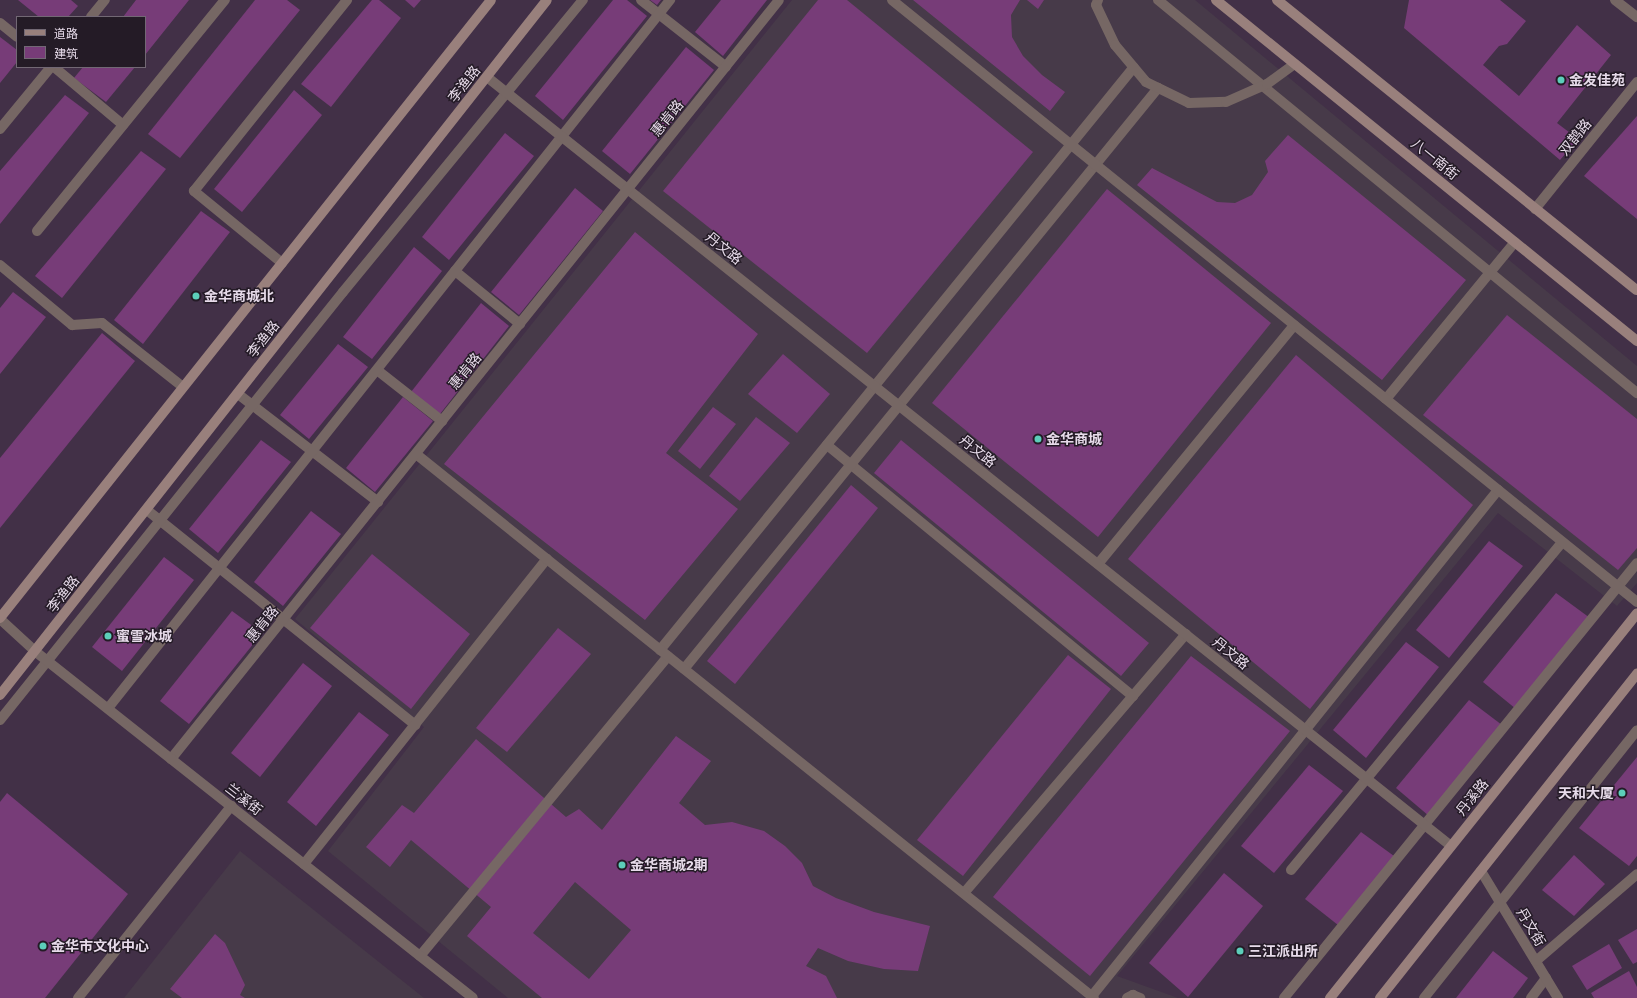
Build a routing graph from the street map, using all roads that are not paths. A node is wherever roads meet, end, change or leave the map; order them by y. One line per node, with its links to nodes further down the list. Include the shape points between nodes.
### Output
1 (105, 0): 17 (street)
2 (225, 0): 31 (street)
3 (347, 0): 40 (street, via 194,191)
4 (491, 0): 40 (main road)
5 (547, 0): 26 (main road, 李渔路)
6 (583, 0): 30 (street)
7 (641, 0): 16 (street)
8 (670, 0): 16 (street)
9 (779, 0): 22 (street, 惠肯路)
10 (892, 0): 34 (street)
11 (1098, 0): 23 (street, via 1096,4 1115,45)
12 (1158, 0): 28 (street)
13 (1216, 0): 21 (main road, 八一南街)
14 (1277, 0): 37 (main road, 八一南街)
15 (1615, 0): 18 (street)
16 (659, 14): 22 (street); 33 (street)
17 (92, 16)
18 (1637, 17)
19 (0, 23): 20 (street)
20 (16, 36)
21 (1295, 64): 28 (street); 39 (main road, 八一南街)
22 (726, 67): 36 (street, 惠肯路)
23 (1134, 67): 29 (street, via 1146,82); 34 (street)
24 (50, 68): 32 (street)
25 (55, 68): 31 (street)
26 (487, 77): 30 (street, 丹文路); 52 (main road, 李渔路)
27 (1637, 82): 37 (street, 双鹊路)
28 (1262, 86): 29 (street, via 1226,102 1189,104); 43 (street)
29 (1158, 88): 35 (street)
30 (507, 93): 33 (street, 丹文路); 54 (street)
31 (124, 125): 38 (street)
32 (0, 129)
33 (562, 137): 36 (street, 丹文路); 42 (street)
34 (1071, 145): 35 (street); 49 (street)
35 (1095, 164): 46 (street); 55 (street)
36 (628, 189): 45 (street, 惠肯路); 49 (street, 丹文路)
37 (1535, 209): 44 (main road, 八一南街)
38 (37, 231)
39 (1515, 242): 43 (street); 47 (main road, 八一南街)
40 (282, 263): 50 (main road)
41 (0, 265): 50 (street, via 72,325 102,323)
42 (455, 271): 45 (street); 48 (street)
43 (1490, 272): 51 (street); 53 (street)
44 (1637, 290)
45 (520, 324): 56 (street, 惠肯路)
46 (1294, 325): 53 (street); 68 (street)
47 (1637, 341)
48 (377, 370): 56 (street); 58 (street)
49 (875, 386): 55 (street, 丹文路); 57 (street)
50 (183, 387): 73 (main road)
51 (1637, 393)
52 (238, 394): 54 (street); 63 (main road, 李渔路)
53 (1386, 399): 61 (street)
54 (253, 405): 58 (street); 64 (street)
55 (899, 406): 60 (street); 68 (street, 丹文路)
56 (442, 422): 59 (street, 惠肯路)
57 (827, 445): 60 (street); 77 (street)
58 (312, 451): 62 (street); 69 (street)
59 (416, 454): 62 (street, 惠肯路); 66 (street)
60 (851, 464): 79 (street); 82 (street)
61 (1498, 490): 65 (street); 86 (street)
62 (378, 502): 74 (street, 惠肯路)
63 (147, 510): 64 (street); 76 (main road, 李渔路)
64 (160, 521): 69 (street); 78 (street)
65 (1562, 542): 70 (street); 89 (street)
66 (547, 559): 77 (street); 85 (street)
67 (1637, 563): 70 (street)
68 (1098, 564): 75 (street, 丹文路)
69 (219, 568): 74 (street); 83 (street)
70 (1618, 586): 71 (street); 91 (street)
71 (1637, 602)
72 (1637, 614): 92 (main road, 丹溪路)
73 (0, 618): 76 (street, 兰溪街)
74 (283, 620): 85 (street); 88 (street, 惠肯路)
75 (1186, 634): 82 (street); 86 (street, 丹文路)
76 (36, 652): 78 (street, 兰溪街); 81 (main road, 李渔路)
77 (664, 653): 79 (street); 99 (street)
78 (48, 661): 83 (street, 兰溪街); 84 (street)
79 (684, 668): 97 (street)
80 (1637, 674): 95 (main road)
81 (0, 695)
82 (1133, 696): 97 (street)
83 (109, 707): 88 (street, 兰溪街)
84 (0, 720)
85 (415, 725): 93 (street)
86 (1306, 730): 89 (street, 丹文路); 102 (street)
87 (1637, 730): 98 (street)
88 (171, 759): 90 (street, 兰溪街)
89 (1366, 779): 91 (street, 丹文路); 94 (street)
90 (230, 806): 93 (street, 兰溪街); 103 (street)
91 (1425, 826): 92 (street, 丹文路); 107 (street)
92 (1451, 846): 108 (main road, 丹溪路)
93 (304, 864): 99 (street, 兰溪街)
94 (1291, 870)
95 (1480, 871): 98 (street, 丹文街); 109 (main road)
96 (1637, 874): 100 (street)
97 (964, 893): 102 (street)
98 (1499, 902): 100 (street, 丹文街); 110 (street)
99 (420, 956): 104 (street, 兰溪街)
100 (1536, 961): 101 (street, 丹文街)
101 (1546, 978): 111 (street); 112 (street, 丹文街)
102 (1093, 997)
103 (78, 998)
104 (473, 998)
105 (1126, 998): 106 (street, via 1133,995)
106 (1140, 998)
107 (1284, 998)
108 (1330, 998)
109 (1380, 998)
110 (1424, 998)
111 (1531, 998)
112 (1558, 998)

